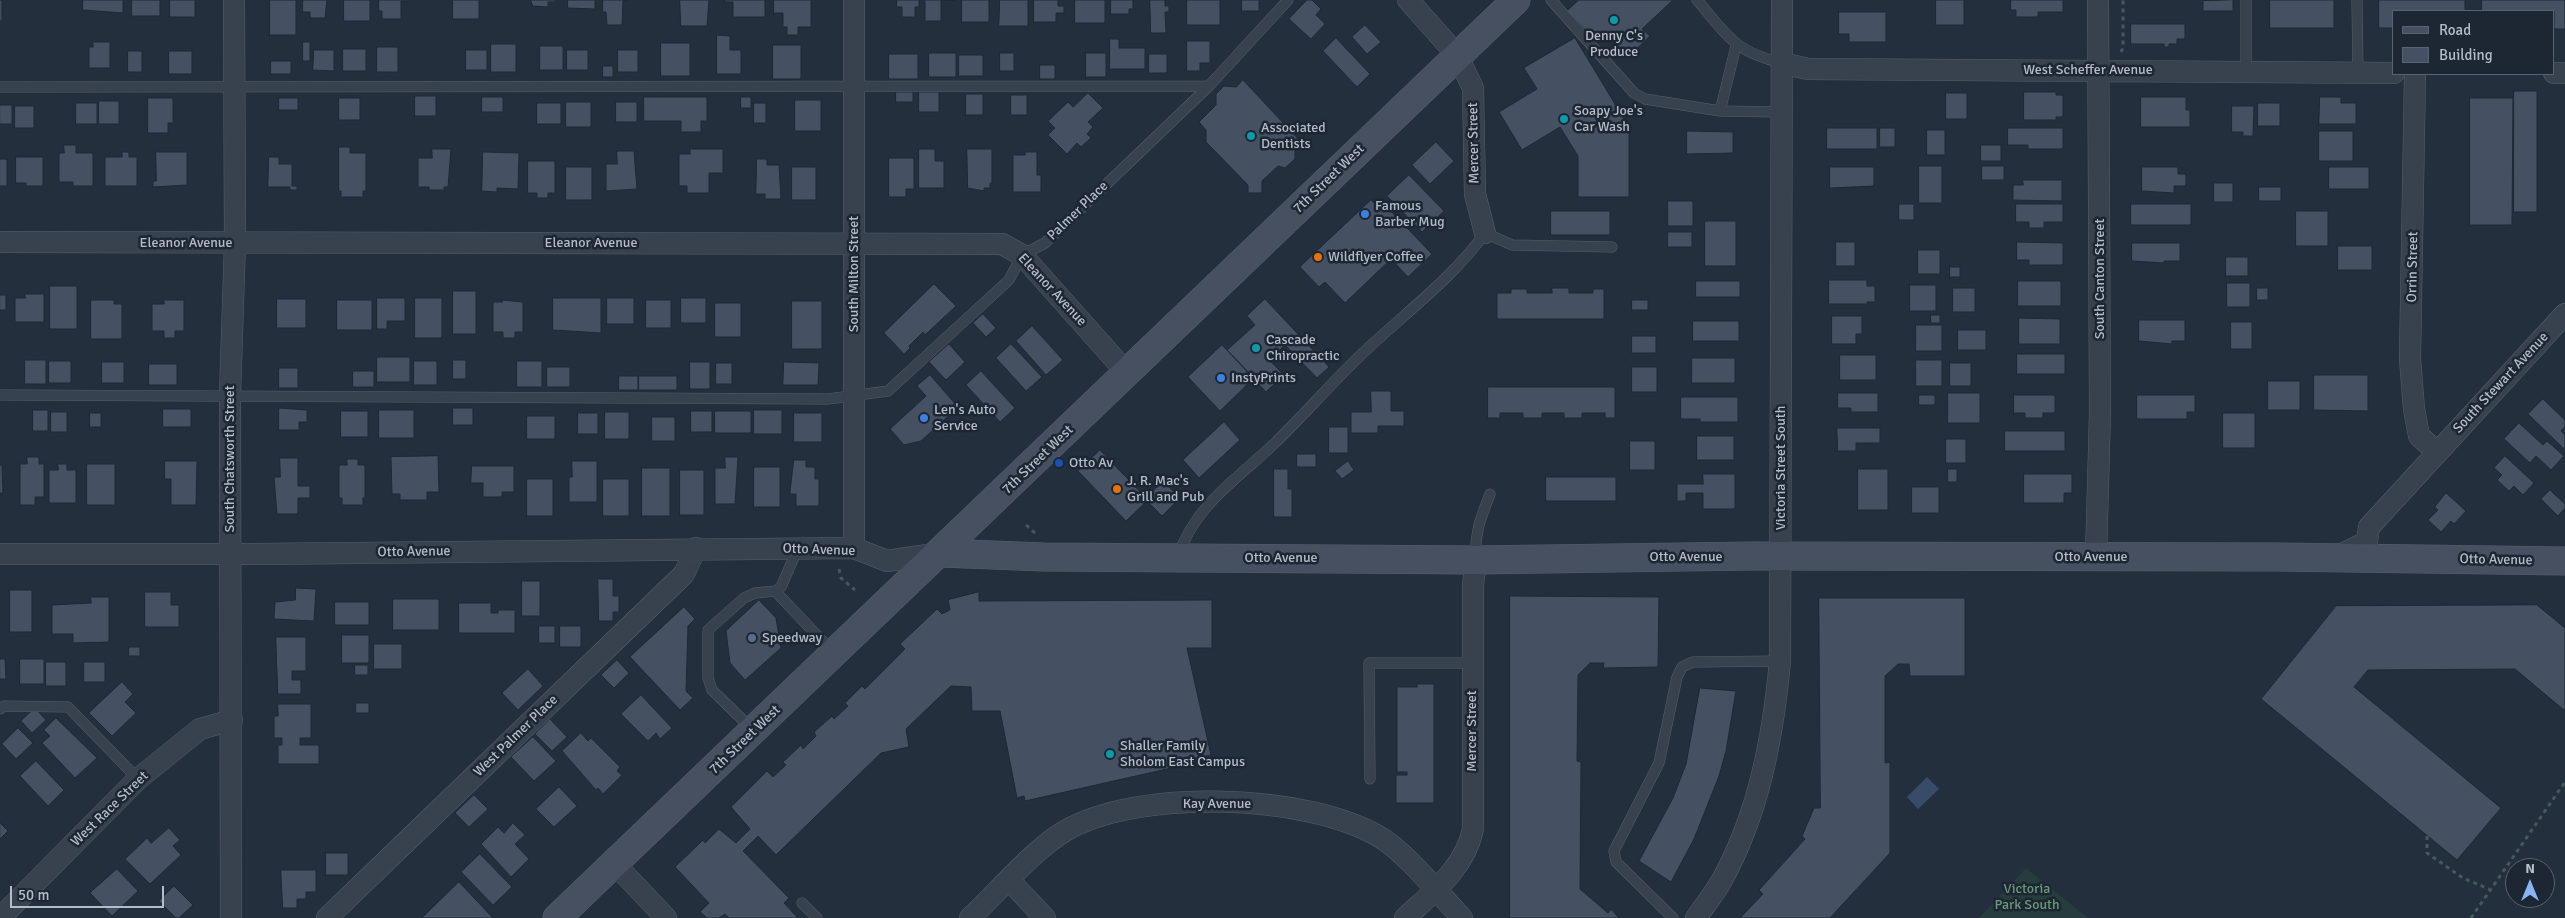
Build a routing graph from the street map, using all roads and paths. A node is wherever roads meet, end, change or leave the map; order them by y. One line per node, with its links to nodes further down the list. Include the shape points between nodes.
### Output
1 (234, 0): 25 (street, South Chatsworth Street)
2 (854, 0): 22 (street, South Milton Street)
3 (1288, 0): 23 (lane, Palmer Place)
4 (1408, 0): 15 (street)
5 (1516, 0): 15 (street, 7th Street West)
6 (1551, 0): 26 (lane, via 1634,93 1645,99)
7 (1696, 0): 13 (lane)
8 (1782, 0): 16 (street, Victoria Street South)
9 (2098, 0): 17 (street, South Canton Street)
10 (2123, 0): 14 (path, via 2123,48)
11 (2246, 0): 18 (lane)
12 (2357, 0): 19 (lane)
13 (1736, 46): 16 (lane); 26 (lane)
14 (2119, 54)
15 (1457, 55): 28 (street, Mercer Street, via 1473,88 1475,194); 35 (street, 7th Street West)
16 (1782, 63): 17 (street, West Scheffer Avenue, via 1808,69); 27 (street, Victoria Street South)
17 (2099, 70): 18 (street, West Scheffer Avenue); 49 (street, South Canton Street, via 2100,412)
18 (2246, 72): 19 (street, West Scheffer Avenue)
19 (2358, 73): 20 (street, West Scheffer Avenue)
20 (2392, 73)
21 (2414, 75): 39 (street, Orrin Street, via 2410,358 2419,436)
22 (854, 85): 23 (lane); 25 (lane); 31 (street, South Milton Street)
23 (1209, 86): 33 (lane, Palmer Place, via 1045,243)
24 (0, 87): 25 (lane)
25 (234, 88): 30 (street, South Chatsworth Street)
26 (1720, 111): 27 (lane)
27 (1782, 112): 47 (street, Victoria Street South)
28 (1485, 233): 32 (lane, via 1512,245); 48 (lane, via 1466,260 1363,353 1275,443 1204,507 1184,536)
29 (0, 242): 30 (street, Eleanor Avenue)
30 (235, 243): 31 (street, Eleanor Avenue); 37 (street, South Chatsworth Street)
31 (854, 243): 33 (street, Eleanor Avenue, via 1002,244); 38 (street, South Milton Street)
32 (1612, 247)
33 (1022, 255): 35 (street, Eleanor Avenue); 38 (lane, via 1009,280 888,392)
34 (2565, 314): 39 (street, South Stewart Avenue)
35 (1127, 373): 44 (street, 7th Street West)
36 (0, 395): 37 (lane)
37 (230, 395): 38 (lane, via 818,399); 46 (street, South Chatsworth Street)
38 (854, 396): 43 (street, South Milton Street)
39 (2438, 452): 50 (street, South Stewart Avenue, via 2369,527 2367,542)
40 (1490, 494): 51 (lane, via 1474,541)
41 (696, 548): 42 (street, Otto Avenue); 46 (street, Otto Avenue); 73 (street, West Palmer Place, via 684,574)
42 (798, 548): 43 (street, Otto Avenue); 55 (lane, via 784,582)
43 (854, 548): 44 (street, Otto Avenue, via 887,561)
44 (941, 553): 48 (street, Otto Avenue); 56 (street, 7th Street West)
45 (0, 554): 46 (street, Otto Avenue)
46 (230, 554): 60 (street, South Chatsworth Street)
47 (1780, 557): 49 (street, Otto Avenue); 51 (street, Otto Avenue); 57 (street, Victoria Street South)
48 (1177, 558): 51 (street, Otto Avenue)
49 (2096, 558): 50 (street, Otto Avenue)
50 (2333, 558): 52 (street, Otto Avenue)
51 (1476, 560): 58 (street, Mercer Street)
52 (2565, 561)
53 (839, 569): 54 (path, via 840,578)
54 (855, 590)
55 (775, 592): 56 (lane); 61 (lane, via 755,593 744,598 708,630 708,678 712,690)
56 (835, 654): 61 (street, 7th Street West)
57 (1780, 661): 81 (lane, via 1693,662 1682,667 1677,677 1660,763 1614,852 1616,862); 82 (street, Victoria Street South, via 1769,747 1743,838 1721,882)
58 (1472, 663): 63 (lane, via 1369,663); 68 (street, Mercer Street, via 1472,829 1469,846 1461,861)
59 (0, 709): 62 (lane, via 4,706 68,707)
60 (232, 720): 62 (street, West Race Street, via 200,729); 72 (street, South Chatsworth Street)
61 (754, 731): 66 (street, 7th Street West)
62 (138, 780): 71 (street, West Race Street)
63 (1370, 780)
64 (2565, 782): 69 (path)
65 (2427, 836): 69 (path, via 2427,853 2463,878)
66 (615, 864): 74 (street, 7th Street West); 75 (street)
67 (1010, 881): 68 (street, Kay Avenue, via 1047,844 1066,830 1089,821 1130,809 1224,802 1287,808 1358,825 1380,837); 77 (street, Kay Avenue); 78 (street)
68 (1436, 889): 79 (street, Mercer Street); 80 (street, Kay Avenue)
69 (2489, 889): 83 (path)
70 (802, 903): 76 (lane)
71 (0, 918)
72 (231, 918)
73 (327, 918)
74 (557, 918)
75 (666, 918)
76 (817, 918)
77 (970, 918)
78 (1045, 918)
79 (1405, 918)
80 (1462, 918)
81 (1673, 918)
82 (1696, 918)
83 (2471, 918)

